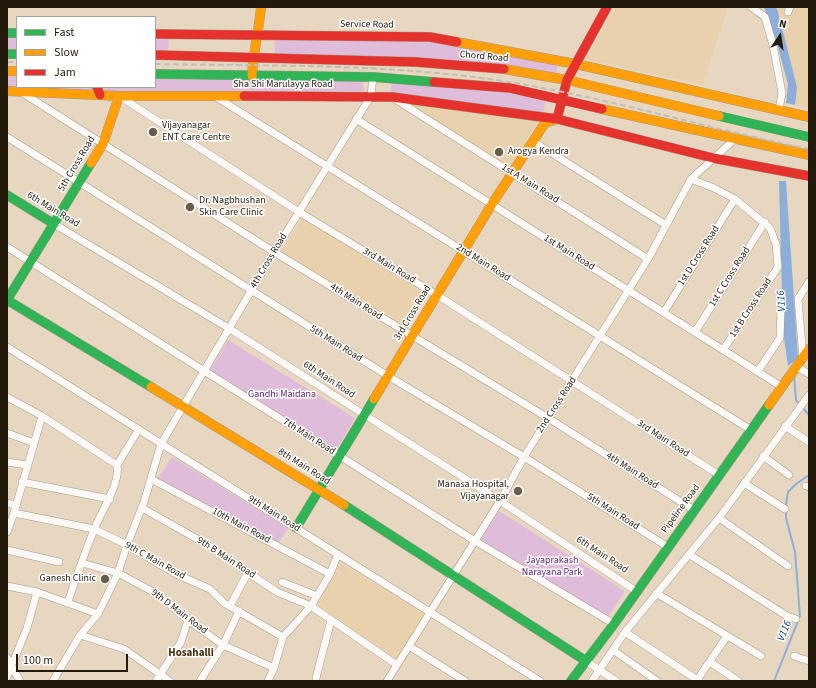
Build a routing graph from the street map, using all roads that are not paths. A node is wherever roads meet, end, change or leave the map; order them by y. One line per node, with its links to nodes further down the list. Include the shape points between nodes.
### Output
1 (261, 7): 5 (street)
2 (606, 7): 8 (street)
3 (751, 7): 21 (street, via 765,17 773,45 782,93)
4 (156, 34): 5 (street, Service Road)
5 (259, 34): 7 (street); 8 (street, Service Road, via 430,37)
6 (156, 55): 7 (street, Chord Road)
7 (253, 58): 10 (street); 12 (street, Chord Road, via 416,62 513,70)
8 (576, 64): 12 (street); 21 (street, Service Road)
9 (156, 74): 10 (street)
10 (252, 76): 11 (street)
11 (373, 77): 18 (street, 4th Cross Road); 20 (street, via 510,88)
12 (567, 80): 20 (street); 25 (street, Chord Road)
13 (7, 91): 14 (street, Sha Shi Marulayya Road)
14 (19, 91): 15 (street, Sha Shi Marulayya Road); 29 (street, 4th Main Road)
15 (98, 91): 16 (street, Sha Shi Marulayya Road)
16 (119, 96): 17 (street, Sha Shi Marulayya Road); 29 (street, 5th Cross Road); 40 (street, 3rd Main Road)
17 (216, 96): 18 (street, Sha Shi Marulayya Road); 32 (street, 2nd Main Road)
18 (371, 96): 19 (street, Sha Shi Marulayya Road); 23 (street, 4th Cross Road)
19 (392, 97): 24 (street, Sha Shi Marulayya Road); 33 (street, 1st A Main Road)
20 (562, 99): 24 (street); 27 (street)
21 (779, 110): 22 (street, Service Road)
22 (800, 115): 25 (street)
23 (356, 119): 32 (street, 4th Cross Road); 39 (street, 1st Main Road)
24 (557, 119): 28 (street, 3rd Cross Road, via 546,123); 31 (street, Sha Shi Marulayya Road)
25 (806, 136)
26 (7, 137): 36 (street, 5th Main Road)
27 (736, 138): 30 (street); 31 (street, 2nd Cross Road)
28 (534, 142): 33 (street, 3rd Cross Road); 43 (street)
29 (103, 144): 36 (street, 5th Cross Road); 46 (street, 4th Main Road)
30 (805, 154)
31 (713, 158): 34 (street, Sha Shi Marulayya Road); 35 (street, 2nd Cross Road)
32 (328, 166): 40 (street, 4th Cross Road); 45 (street, 2nd Main Road)
33 (513, 173): 39 (street, 3rd Cross Road); 47 (street, 1st A Main Road)
34 (805, 175)
35 (691, 179): 38 (street); 43 (street, 2nd Cross Road)
36 (80, 182): 42 (street, 5th Cross Road); 50 (street, 5th Main Road)
37 (7, 195): 42 (street, 6th Main Road)
38 (735, 199): 41 (street); 55 (street, 1st D Cross Road)
39 (492, 204): 45 (street, 3rd Cross Road); 51 (street, 1st Main Road)
40 (299, 212): 46 (street, 4th Cross Road); 52 (street, 3rd Main Road)
41 (765, 222): 57 (street, 1st C Cross Road); 62 (street, 1st B Cross Road, via 774,235 778,267)
42 (54, 224): 48 (street, 5th Cross Road); 56 (street, 6th Main Road)
43 (666, 226): 47 (street, 2nd Cross Road)
44 (7, 247): 48 (street, 7th Main Road)
45 (463, 251): 52 (street, 3rd Cross Road); 58 (street, 2nd Main Road)
46 (274, 252): 50 (street, 4th Cross Road); 59 (street, 4th Main Road)
47 (648, 259): 51 (street, 2nd Cross Road)
48 (31, 261): 53 (street, 5th Cross Road); 64 (street, 7th Main Road)
49 (809, 282): 63 (street, via 798,299)
50 (251, 290): 56 (street, 4th Cross Road); 67 (street, 5th Main Road)
51 (629, 290): 55 (street, 1st Main Road); 58 (street, 2nd Cross Road)
52 (437, 295): 59 (street, 3rd Cross Road); 68 (street, 3rd Main Road)
53 (7, 300): 72 (street, 8th Main Road)
54 (781, 310): 65 (street, via 780,338)
55 (664, 312): 57 (street, 1st Main Road)
56 (230, 329): 64 (street, 4th Cross Road); 74 (street, 6th Main Road)
57 (695, 332): 62 (street, 1st Main Road)
58 (600, 336): 68 (street, 2nd Cross Road); 78 (street, 2nd Main Road)
59 (412, 337): 67 (street, 3rd Cross Road); 75 (street, 4th Main Road)
60 (7, 347): 77 (street, 9th Main Road)
61 (809, 349): 63 (street, Pipeline Road)
62 (723, 350): 65 (street, 1st Main Road)
63 (800, 363): 66 (street); 69 (street, Pipeline Road)
64 (204, 371): 72 (street, 4th Cross Road); 83 (street, 7th Main Road)
65 (758, 372): 69 (street, 1st Main Road)
66 (809, 374)
67 (388, 376): 74 (street, 3rd Cross Road); 85 (street, 5th Main Road)
68 (572, 381): 75 (street, 2nd Cross Road); 89 (street, 3rd Main Road)
69 (782, 387): 78 (street, Pipeline Road)
70 (809, 395): 76 (street)
71 (7, 397): 73 (street)
72 (183, 406): 82 (street, 4th Cross Road); 94 (street, 8th Main Road)
73 (42, 416): 81 (street); 88 (street)
74 (365, 416): 83 (street, 3rd Cross Road); 96 (street, 6th Main Road)
75 (548, 418): 85 (street, 2nd Cross Road); 101 (street, 4th Main Road)
76 (785, 426): 80 (street); 84 (street)
77 (139, 429): 82 (street, 9th Main Road); 88 (street)
78 (751, 430): 89 (street, Pipeline Road)
79 (7, 433): 81 (street)
80 (809, 442)
81 (34, 443): 87 (street)
82 (161, 444): 91 (street, 4th Cross Road); 104 (street, 9th Main Road)
83 (340, 456): 94 (street, 3rd Cross Road); 107 (street, 7th Main Road)
84 (764, 456): 90 (street); 93 (street)
85 (524, 457): 96 (street, 2nd Cross Road); 109 (street, 5th Main Road)
86 (7, 462): 87 (street)
87 (27, 465): 92 (street)
88 (117, 465): 95 (street, via 118,472)
89 (719, 475): 101 (street, Pipeline Road)
90 (789, 476)
91 (151, 479): 99 (street, 4th Cross Road); 118 (street, 10th Main Road)
92 (22, 482): 95 (street); 98 (street)
93 (744, 483): 100 (street); 103 (street)
94 (319, 489): 104 (street, 3rd Cross Road); 119 (street, 8th Main Road)
95 (110, 499): 105 (street)
96 (500, 501): 107 (street, 2nd Cross Road); 122 (street, 6th Main Road)
97 (7, 503): 98 (street)
98 (16, 505): 102 (street)
99 (142, 508): 108 (street, 4th Cross Road); 116 (street, 9th B Main Road, via 206,544)
100 (785, 509)
101 (694, 510): 109 (street, Pipeline Road)
102 (14, 513): 105 (street, 9th C Main Road); 106 (street)
103 (719, 518): 112 (street); 115 (street)
104 (296, 528): 111 (street, 9th Main Road)
105 (94, 529): 108 (street, 9th C Main Road); 114 (street)
106 (7, 532)
107 (475, 541): 119 (street, 2nd Cross Road); 135 (street, 7th Main Road)
108 (127, 545): 117 (street, 4th Cross Road); 127 (street, 9th C Main Road, via 178,575 210,589)
109 (668, 547): 122 (street, Pipeline Road)
110 (7, 550): 113 (street)
111 (338, 554): 118 (street); 130 (street, 9th Main Road)
112 (690, 555): 124 (street); 132 (street, via 787,616)
113 (59, 562)
114 (82, 562): 117 (street, 9th D Main Road); 126 (street)
115 (788, 566)
116 (248, 572): 127 (street); 128 (street, 9th B Main Road, via 277,592)
117 (118, 573): 131 (street, 4th Cross Road); 133 (street, 9th D Main Road, via 159,595)
118 (330, 574): 125 (street)
119 (452, 576): 130 (street, 2nd Cross Road); 146 (street, 8th Main Road)
120 (282, 582): 125 (street)
121 (7, 586): 123 (street)
122 (636, 591): 135 (street, Pipeline Road)
123 (36, 592): 126 (street); 149 (street, via 27,628)
124 (656, 593): 136 (street); 138 (street)
125 (317, 596): 128 (street)
126 (68, 602): 131 (street)
127 (230, 606): 129 (street, 9th C Main Road)
128 (311, 606): 134 (street); 139 (street)
129 (239, 611): 139 (street, 9th C Main Road); 140 (street)
130 (430, 611): 141 (street, 2nd Cross Road); 164 (street, 9th Main Road)
131 (98, 614): 137 (street, 4th Cross Road)
132 (796, 619)
133 (188, 620): 140 (street, 9th D Main Road); 154 (street, via 180,642)
134 (331, 620): 150 (street); 155 (street)
135 (614, 624): 146 (street, Pipeline Road)
136 (625, 632): 142 (street); 157 (street)
137 (80, 635): 154 (street, via 124,649); 156 (street, 4th Cross Road)
138 (727, 636): 143 (street); 148 (street)
139 (283, 637): 151 (street)
140 (223, 645): 151 (street, 9th D Main Road); 160 (street)
141 (409, 646): 150 (street, 2nd Cross Road); 163 (street)
142 (613, 650): 152 (street); 168 (street)
143 (761, 656)
144 (794, 656): 147 (street)
145 (7, 658): 149 (street)
146 (586, 661): 152 (street); 165 (street, Pipeline Road)
147 (809, 661)
148 (710, 662): 157 (street); 169 (street)
149 (12, 664): 153 (street); 158 (street)
150 (398, 665): 162 (street, 2nd Cross Road)
151 (274, 668): 161 (street)
152 (599, 670): 166 (street); 167 (street)
153 (7, 676)
154 (158, 678): 159 (street)
155 (317, 678)
156 (55, 680)
157 (698, 680)
158 (20, 681)
159 (170, 681)
160 (200, 681)
161 (268, 681)
162 (388, 681)
163 (465, 681)
164 (540, 681)
165 (571, 681)
166 (592, 681)
167 (616, 681)
168 (657, 681)
169 (738, 681)

